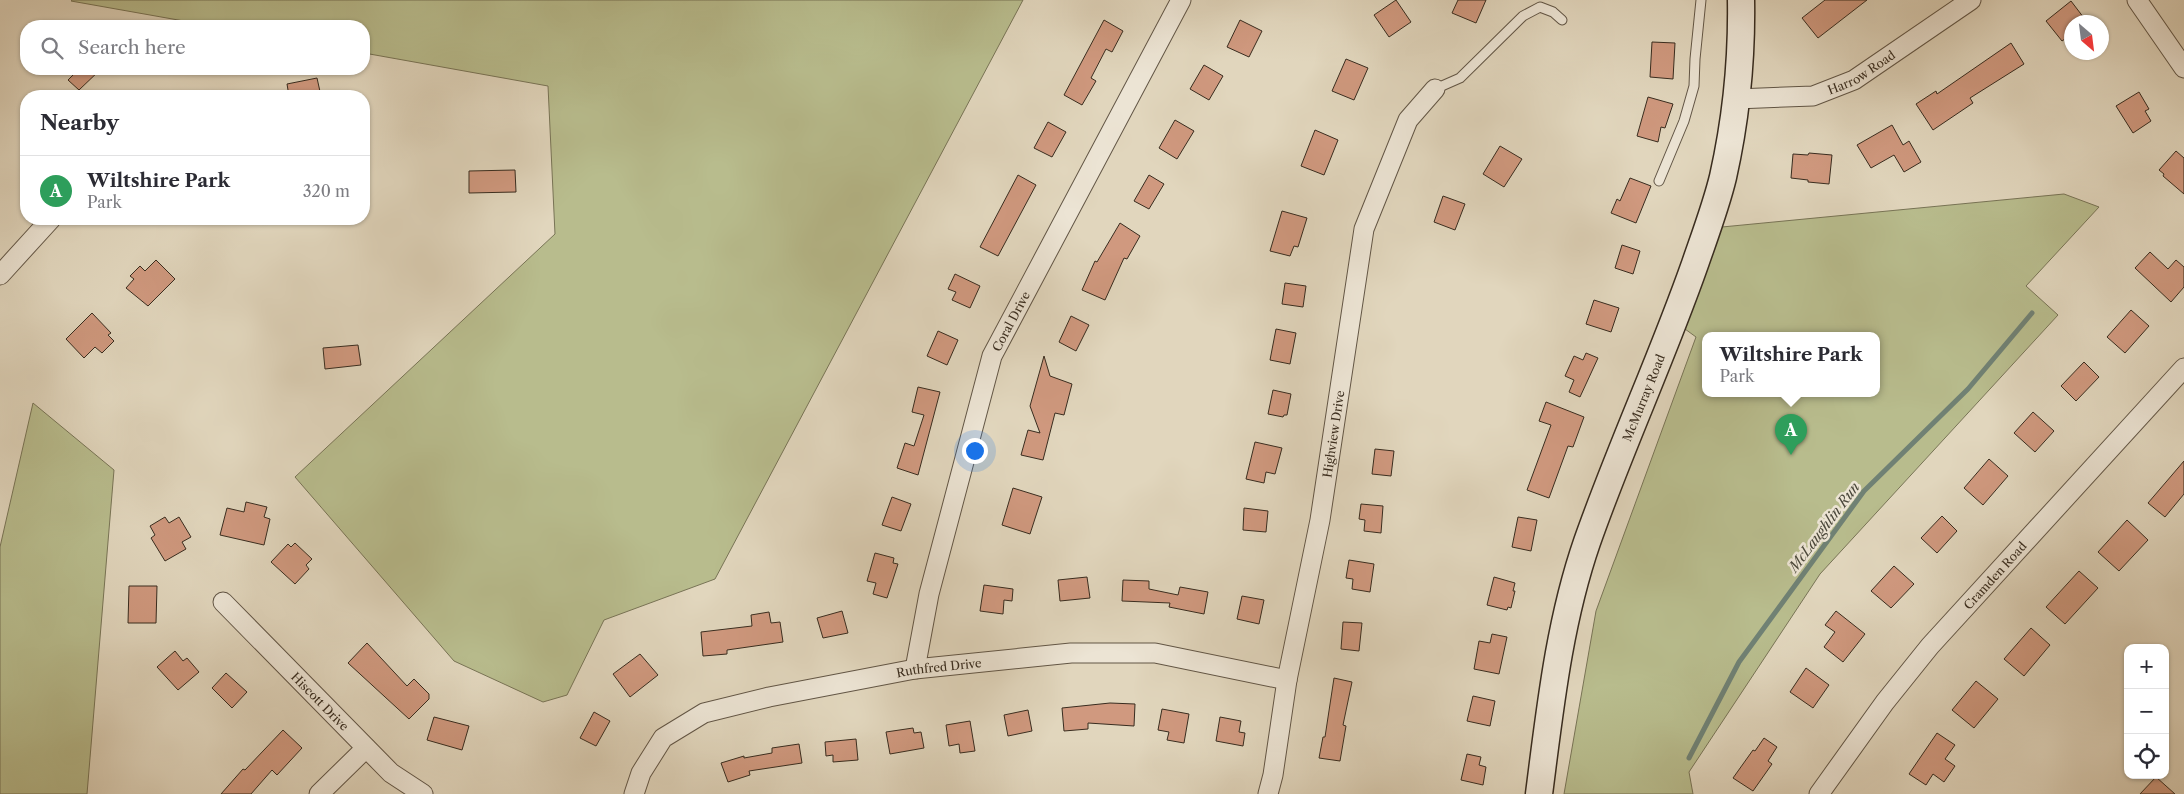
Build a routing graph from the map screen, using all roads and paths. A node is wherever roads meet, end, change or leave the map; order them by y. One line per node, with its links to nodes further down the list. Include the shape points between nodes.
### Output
1 (1181, 0): 15 (street, Coral Drive, via 992,356 928,594)
2 (1701, 0): 10 (lane, via 1694,86 1684,121)
3 (1741, 0): 9 (main road, McMurray Road)
4 (1971, 0): 9 (street, Harrow Road, via 1854,80 1813,96)
5 (2137, 0): 7 (street)
6 (1562, 20): 8 (lane, via 1540,7 1523,16 1460,78)
7 (2184, 68)
8 (1434, 89): 16 (street, Highview Drive, via 1408,120 1364,229 1320,520)
9 (1736, 99): 22 (main road, McMurray Road, via 1723,177 1711,218 1587,542 1573,587 1561,638)
10 (1659, 181)
11 (46, 225): 12 (street)
12 (0, 275)
13 (2184, 368): 23 (street, Cramden Road, via 1930,646)
14 (223, 602): 17 (street, Hiscott Drive)
15 (915, 669): 16 (street, Ruthfred Drive, via 1071,653 1155,653); 20 (street, Ruthfred Drive, via 704,713 663,738 641,773)
16 (1287, 680): 21 (street, Highview Drive)
17 (366, 748): 18 (street); 19 (street, Hiscott Drive, via 391,773)
18 (319, 794)
19 (423, 794)
20 (634, 794)
21 (1268, 794)
22 (1539, 794)
23 (1819, 794)

